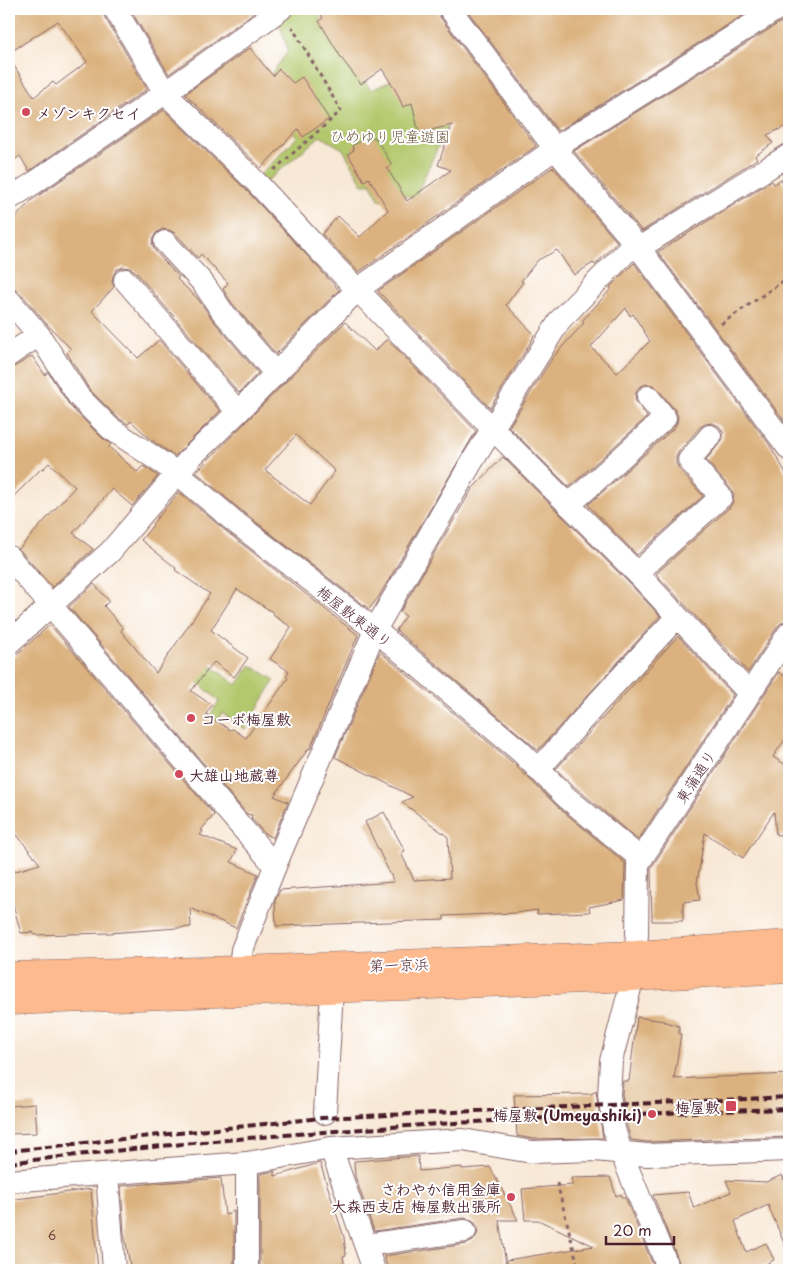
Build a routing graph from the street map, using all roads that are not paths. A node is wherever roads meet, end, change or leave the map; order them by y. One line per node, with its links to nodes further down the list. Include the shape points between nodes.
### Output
1 (115, 9): 5 (street)
2 (450, 9): 6 (street)
3 (776, 9): 6 (street)
4 (273, 11): 5 (street)
5 (165, 93): 8 (street); 12 (street, via 258,184)
6 (555, 149): 10 (street); 12 (street)
7 (789, 155): 10 (street)
8 (9, 198)
9 (165, 242): 16 (street, via 203,283 222,312)
10 (639, 248): 19 (street, via 627,251 560,320); 21 (street)
11 (125, 280): 18 (street)
12 (357, 290): 16 (street); 19 (street)
13 (9, 300): 14 (street, 梅屋敷東通り)
14 (39, 335): 15 (street); 22 (street, 梅屋敷東通り, via 87,407 110,428)
15 (9, 354)
16 (276, 374): 18 (street)
17 (648, 397): 23 (street, via 665,418)
18 (238, 412): 22 (street)
19 (492, 428): 23 (street); 28 (street)
20 (710, 436): 25 (street, via 689,460 721,497)
21 (788, 444)
22 (177, 473): 26 (street, via 110,552); 28 (street, 梅屋敷東通り)
23 (569, 505): 25 (street)
24 (9, 557): 26 (street)
25 (638, 573): 27 (street)
26 (51, 606): 30 (street); 34 (street)
27 (677, 617): 31 (street); 32 (street)
28 (375, 630): 32 (street, 梅屋敷東通り, via 520,751); 34 (street)
29 (789, 633): 31 (street, 東蒲通り)
30 (9, 643)
31 (749, 693): 33 (street, 東蒲通り)
32 (538, 770): 33 (street, 梅屋敷東通り)
33 (640, 859): 36 (street)
34 (274, 866): 38 (street, via 242,950)
35 (789, 944): 36 (highway, 第一京浜)
36 (634, 966): 37 (highway, 第一京浜); 38 (highway, 第一京浜); 40 (highway, 第一京浜); 45 (street, via 611,1061 609,1094)
37 (789, 969)
38 (240, 970): 39 (highway, 第一京浜)
39 (9, 976)
40 (332, 989): 41 (highway, 第一京浜); 42 (street)
41 (9, 1001)
42 (324, 1113)
43 (331, 1148): 45 (street, via 463,1140 532,1152); 46 (street); 50 (street)
44 (789, 1150): 45 (street)
45 (621, 1152): 54 (street)
46 (247, 1163): 47 (street); 52 (street)
47 (106, 1174): 48 (street); 51 (street)
48 (9, 1182)
49 (465, 1230): 50 (street)
50 (366, 1245): 53 (street)
51 (114, 1270)
52 (247, 1270)
53 (374, 1270)
54 (669, 1270)

